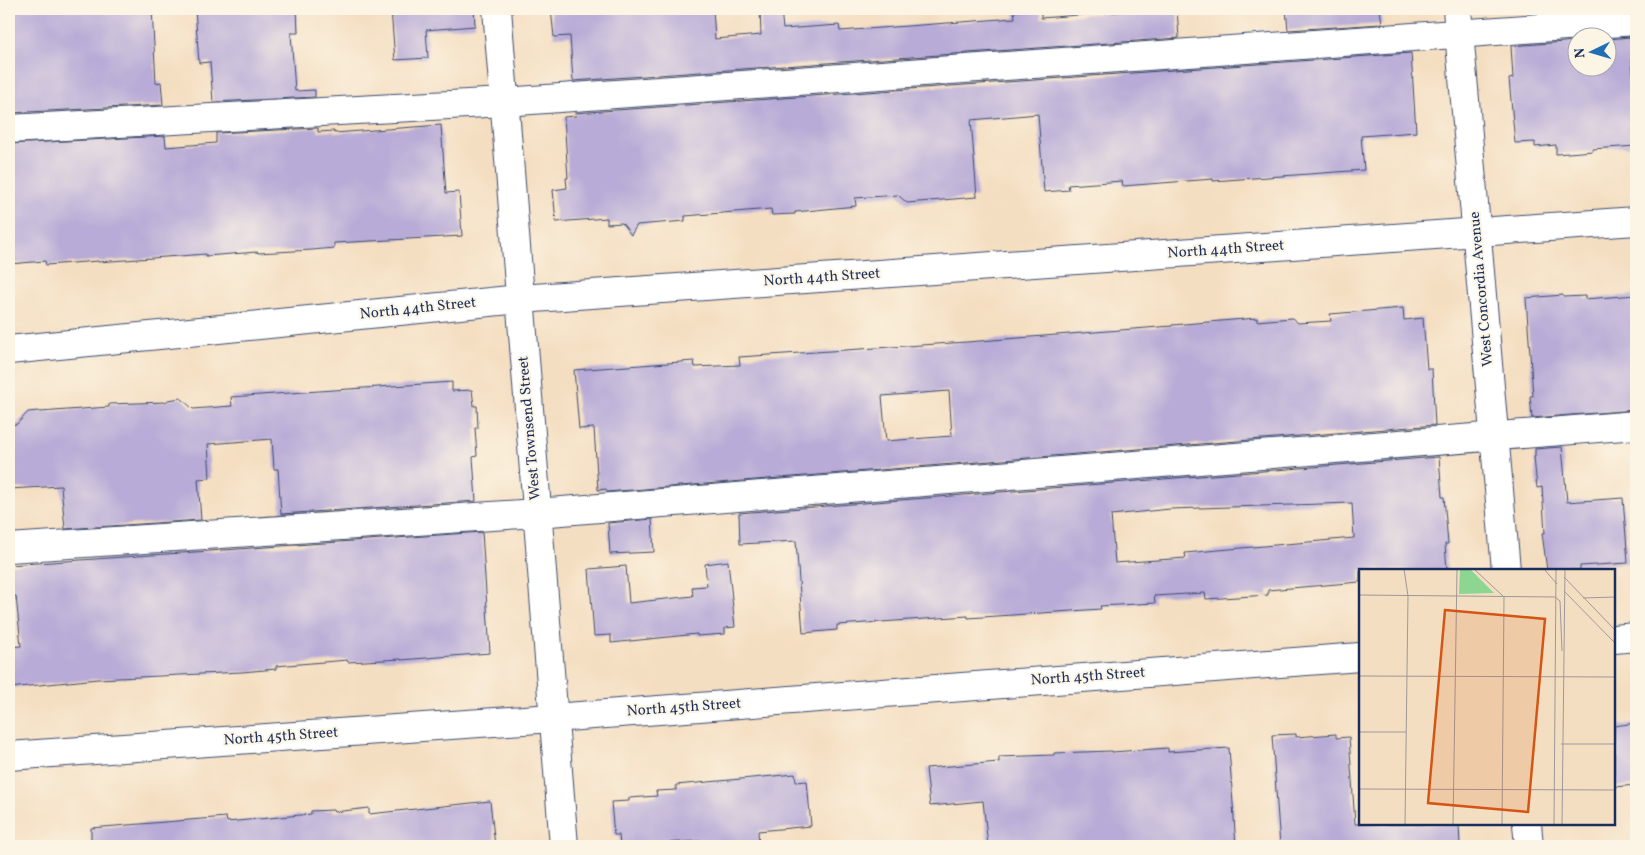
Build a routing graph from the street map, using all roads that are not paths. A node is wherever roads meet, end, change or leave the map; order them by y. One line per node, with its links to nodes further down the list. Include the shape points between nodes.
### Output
1 (497, 9): 4 (street, West Townsend Street)
2 (1636, 20): 3 (street)
3 (1459, 21): 4 (street); 7 (street, West Concordia Avenue)
4 (504, 102): 5 (street); 8 (street, West Townsend Street)
5 (9, 129)
6 (1636, 221): 7 (street, North 44th Street)
7 (1477, 233): 8 (street, North 44th Street); 11 (street, West Concordia Avenue)
8 (520, 299): 9 (street, North 44th Street); 12 (street, West Townsend Street)
9 (9, 350)
10 (1636, 425): 11 (street)
11 (1494, 436): 12 (street); 14 (street, West Concordia Avenue)
12 (537, 513): 13 (street); 18 (street, West Townsend Street)
13 (9, 548)
14 (1506, 569)
15 (1636, 637): 16 (street)
16 (1615, 639)
17 (1359, 657): 18 (street, North 45th Street)
18 (553, 718): 19 (street, North 45th Street); 21 (street, West Townsend Street)
19 (9, 756)
20 (1528, 825): 22 (street)
21 (564, 846)
22 (1529, 846)

